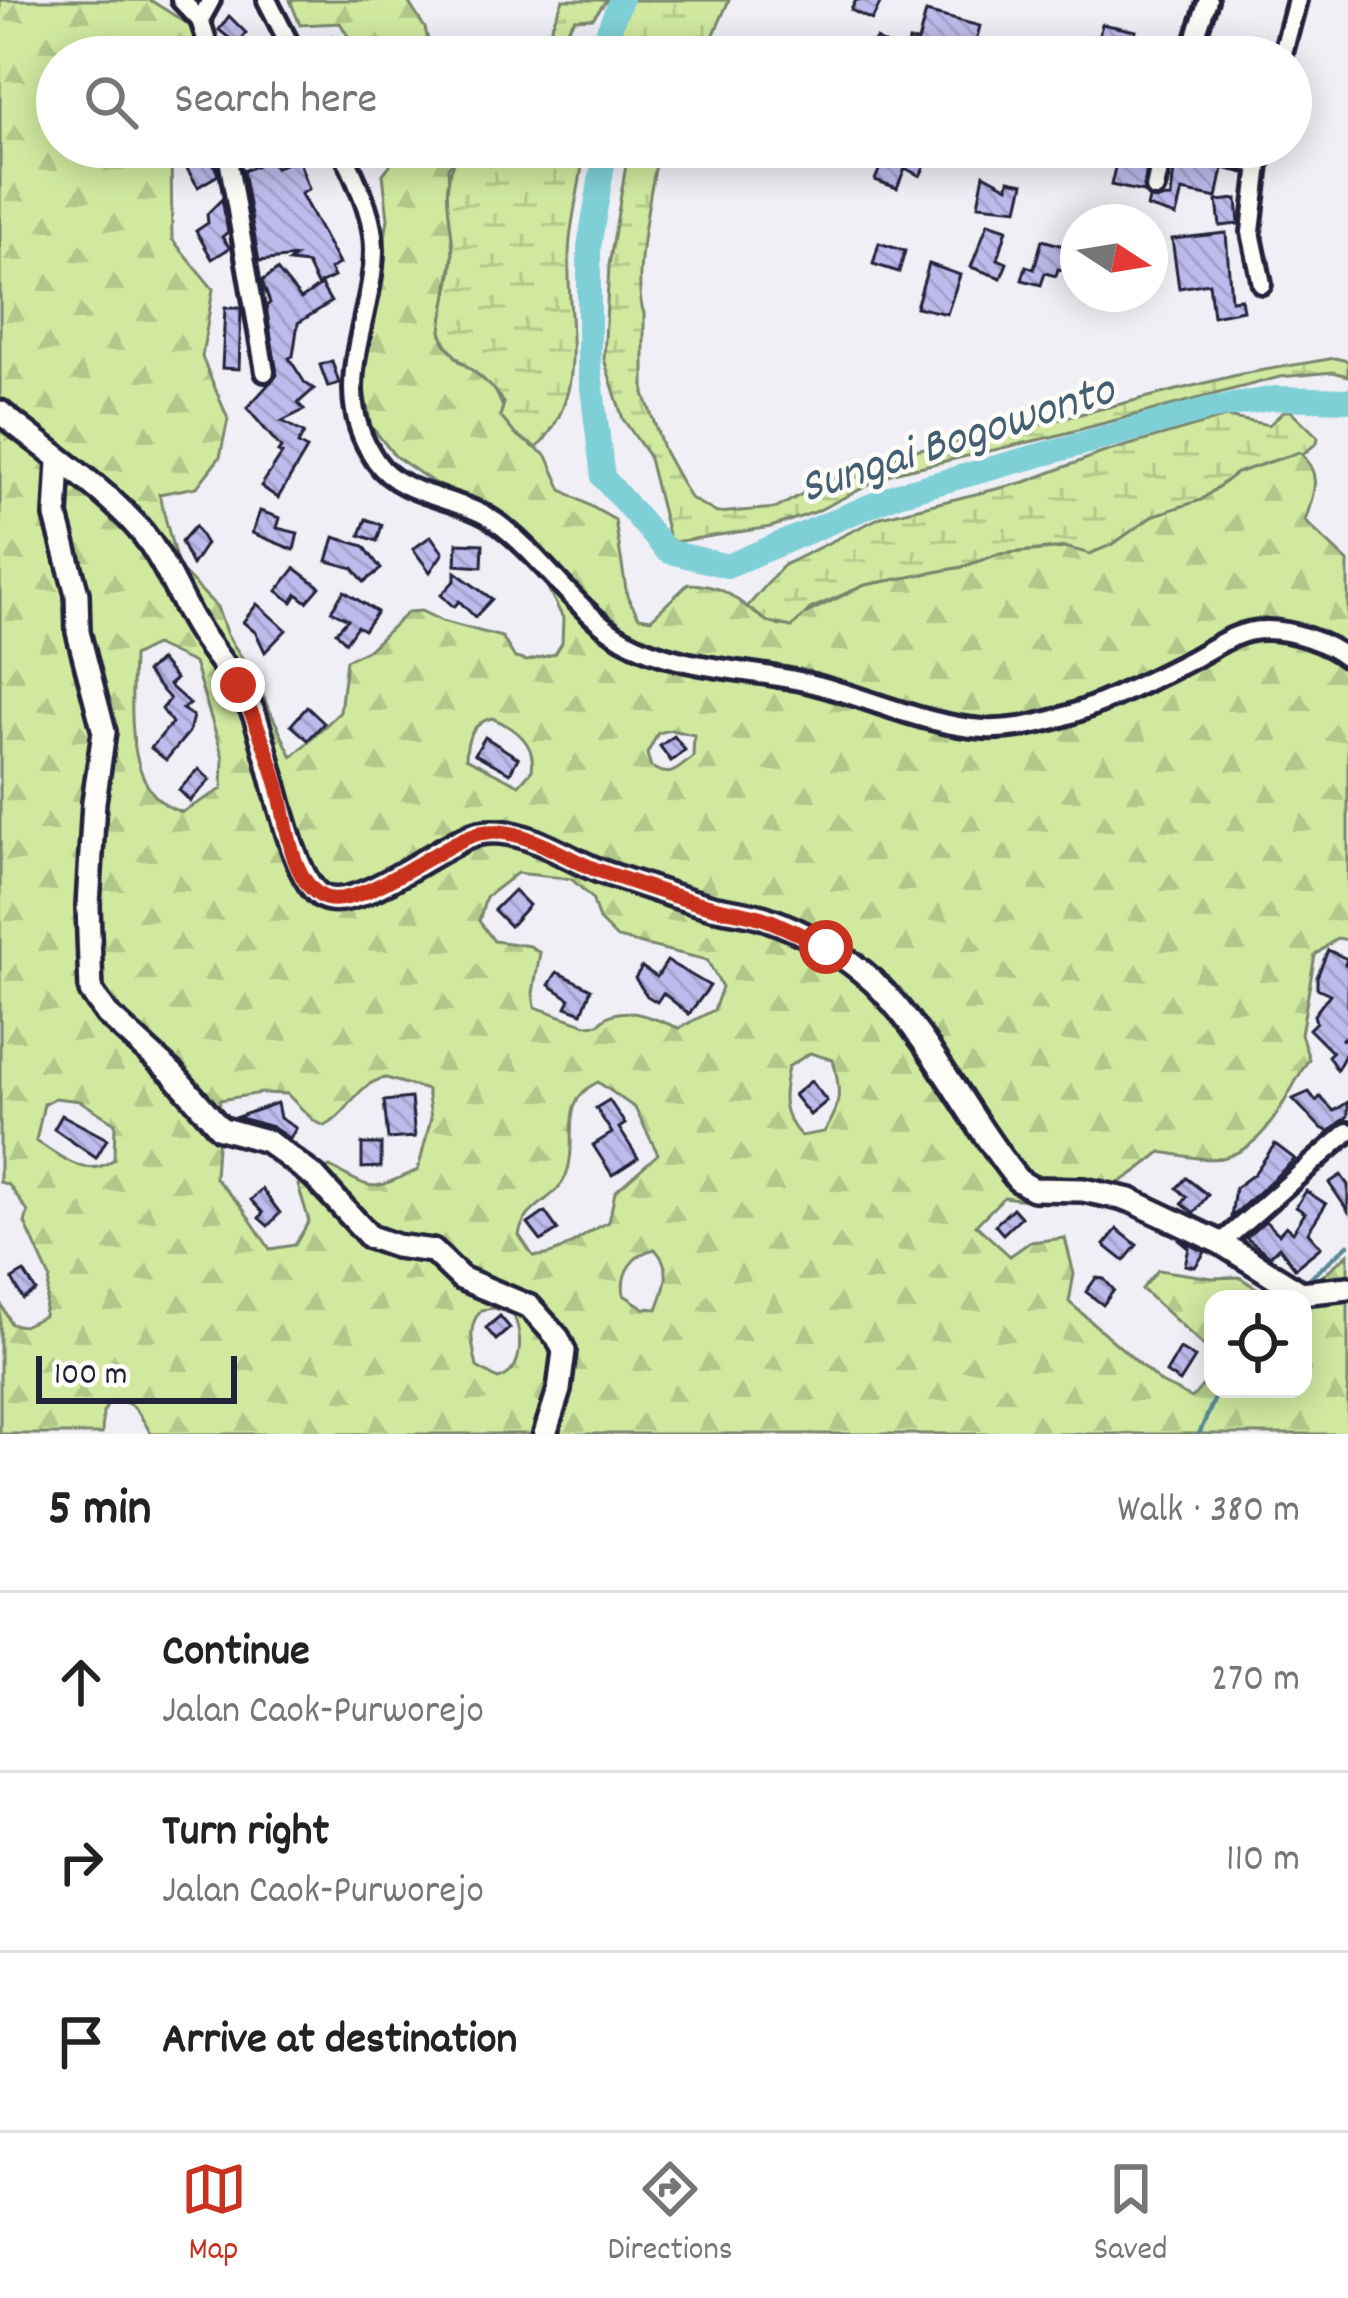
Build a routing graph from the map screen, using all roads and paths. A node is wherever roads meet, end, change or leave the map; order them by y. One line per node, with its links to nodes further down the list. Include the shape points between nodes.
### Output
1 (181, 0): 6 (street)
2 (211, 0): 6 (street)
3 (267, 0): 8 (street)
4 (1208, 0): 9 (street)
5 (1297, 0): 10 (street)
6 (200, 20): 7 (street)
7 (205, 36)
8 (285, 36)
9 (1196, 36)
10 (1288, 36)
11 (230, 168): 17 (street)
12 (350, 168): 20 (street, via 373,232 351,374 377,463 495,521 620,638 711,667 812,683 983,729 1070,712 1263,629 1320,642)
13 (1159, 168): 15 (street)
14 (1258, 168): 16 (street, via 1251,232)
15 (1155, 188)
16 (1262, 284)
17 (265, 372)
18 (0, 412): 19 (street)
19 (59, 461): 22 (street, via 150,542 238,685 254,714 292,850 312,887 350,897 470,837 499,832 595,870 764,918 826,947 876,984 1018,1180 1033,1189 1130,1199); 24 (street, via 56,516 104,732 88,906 91,991 220,1128 267,1141 315,1177 370,1238 433,1251 461,1278 530,1307 564,1351)
20 (1348, 659)
21 (1348, 1132): 22 (street)
22 (1222, 1243): 23 (street, via 1301,1293)
23 (1348, 1288)
24 (545, 1434)

